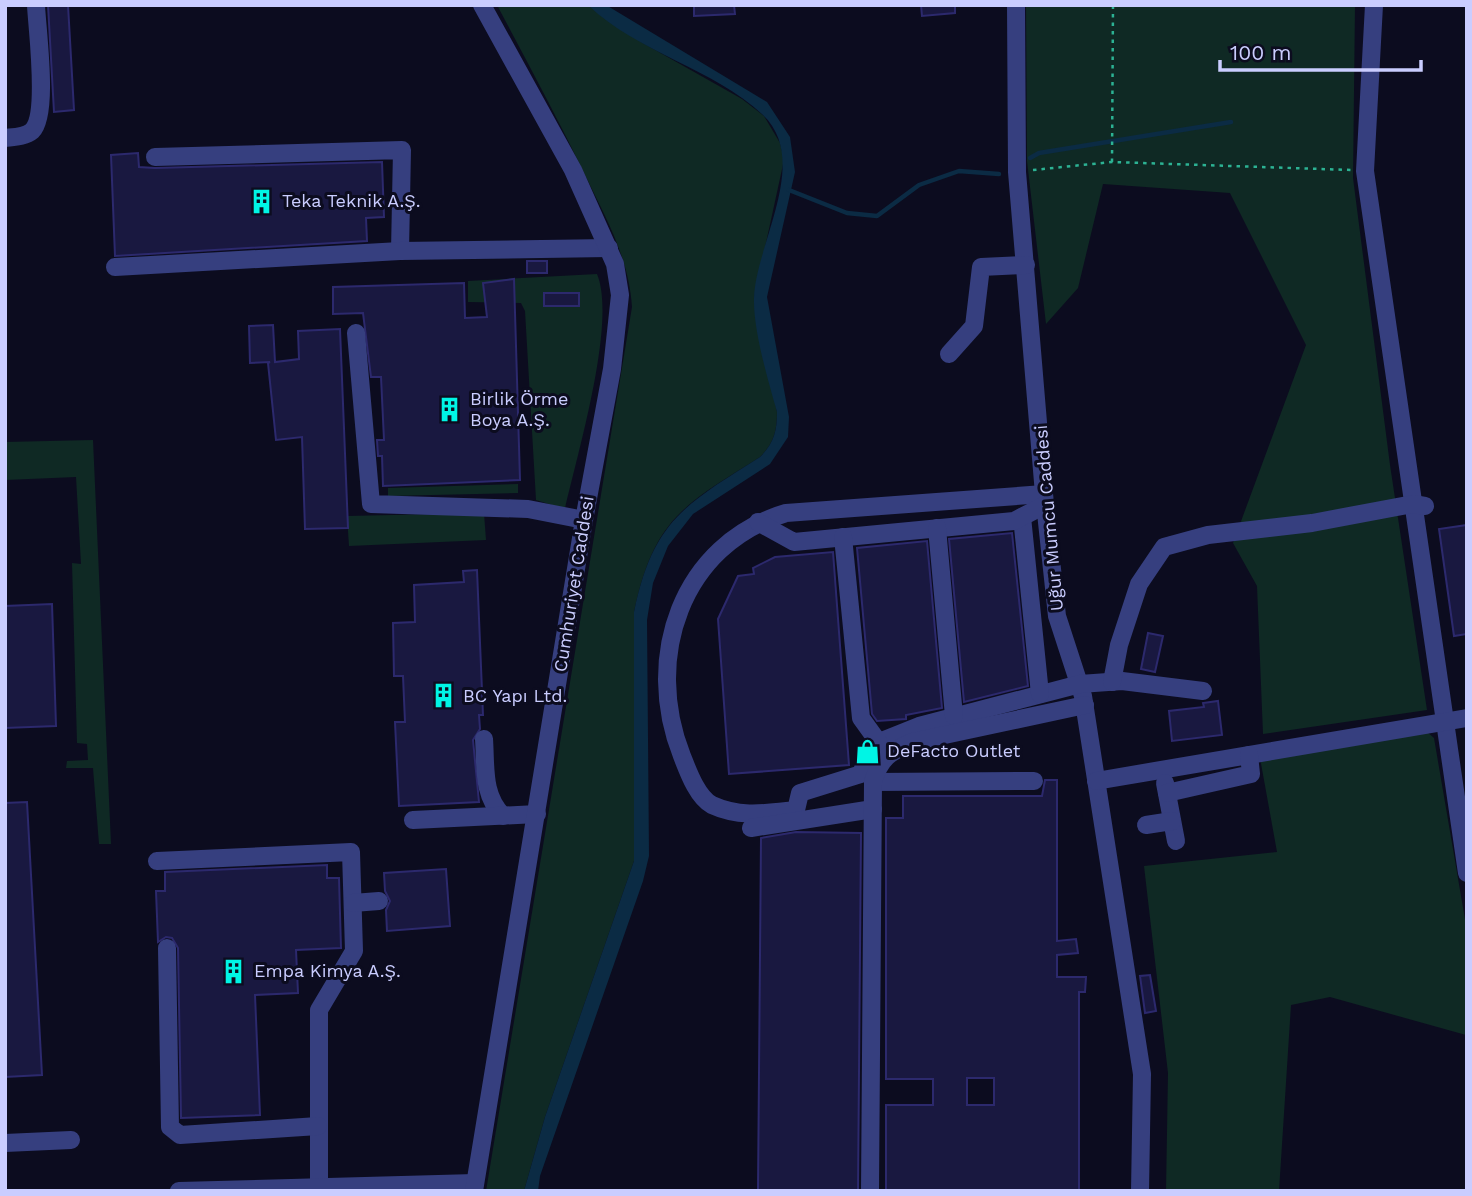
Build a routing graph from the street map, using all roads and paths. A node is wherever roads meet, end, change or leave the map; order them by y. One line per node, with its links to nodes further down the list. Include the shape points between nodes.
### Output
1 (36, 5): 6 (street, via 38,122 26,135)
2 (482, 5): 11 (street, Cumhuriyet Caddesi, via 568,160)
3 (1016, 5): 10 (street, Uğur Mumcu Caddesi)
4 (1113, 5): 8 (path)
5 (1374, 5): 9 (street)
6 (5, 138)
7 (155, 156): 12 (street, via 402,150)
8 (1112, 162): 9 (path); 10 (path)
9 (1365, 171): 18 (street)
10 (1017, 172): 13 (street, Uğur Mumcu Caddesi)
11 (609, 248): 12 (street); 20 (street, Cumhuriyet Caddesi, via 620,279 620,314)
12 (400, 251): 14 (street)
13 (1026, 265): 16 (street, via 981,267 974,326); 17 (street, Uğur Mumcu Caddesi)
14 (115, 267)
15 (356, 333): 20 (street, via 371,504 504,507)
16 (949, 354)
17 (1044, 499): 19 (street); 21 (street, via 786,513); 25 (street, Uğur Mumcu Caddesi, via 1057,616)
18 (1419, 505): 24 (street, via 1208,535 1164,547 1139,584); 31 (street)
19 (1022, 517): 22 (street); 27 (street)
20 (584, 520): 41 (street, Cumhuriyet Caddesi)
21 (758, 522): 23 (street, via 794,542); 33 (street, via 710,557 692,582 670,645 672,731 697,789 709,804 743,815 796,810 800,793 861,774)
22 (936, 528): 23 (street); 29 (street)
23 (843, 537): 33 (street, via 861,718)
24 (1112, 682): 25 (street); 26 (street)
25 (1080, 684): 27 (street); 28 (street, Uğur Mumcu Caddesi)
26 (1203, 691)
27 (1040, 694): 29 (street)
28 (1085, 705): 37 (street, Uğur Mumcu Caddesi); 38 (street, via 912,742 888,753)
29 (954, 716): 33 (street)
30 (1467, 718): 31 (street)
31 (1446, 722): 34 (street); 49 (street)
32 (484, 740): 42 (street, via 487,790)
33 (879, 743)
34 (1249, 755): 35 (street); 39 (street, via 1251,774)
35 (1163, 769): 37 (street); 39 (street)
36 (1034, 781): 38 (street)
37 (1096, 781): 61 (street, Uğur Mumcu Caddesi, via 1142,1074)
38 (873, 782): 40 (street)
39 (1167, 793): 44 (street)
40 (873, 809): 46 (street); 60 (street)
41 (537, 814): 42 (street); 57 (street, Cumhuriyet Caddesi)
42 (503, 816): 43 (street)
43 (413, 820)
44 (1172, 821): 45 (street); 47 (street)
45 (1146, 825)
46 (751, 828)
47 (1176, 841)
48 (157, 861): 51 (street, via 351,852)
49 (1467, 873)
50 (379, 901): 51 (street)
51 (353, 903): 53 (street, via 354,951 318,1010)
52 (167, 948): 53 (street, via 170,1127 174,1133)
53 (318, 1126): 56 (street)
54 (71, 1140): 55 (street)
55 (5, 1143)
56 (319, 1185): 57 (street); 58 (street)
57 (474, 1187)
58 (260, 1189): 59 (street)
59 (179, 1191)
60 (870, 1191)
61 (1140, 1191)

